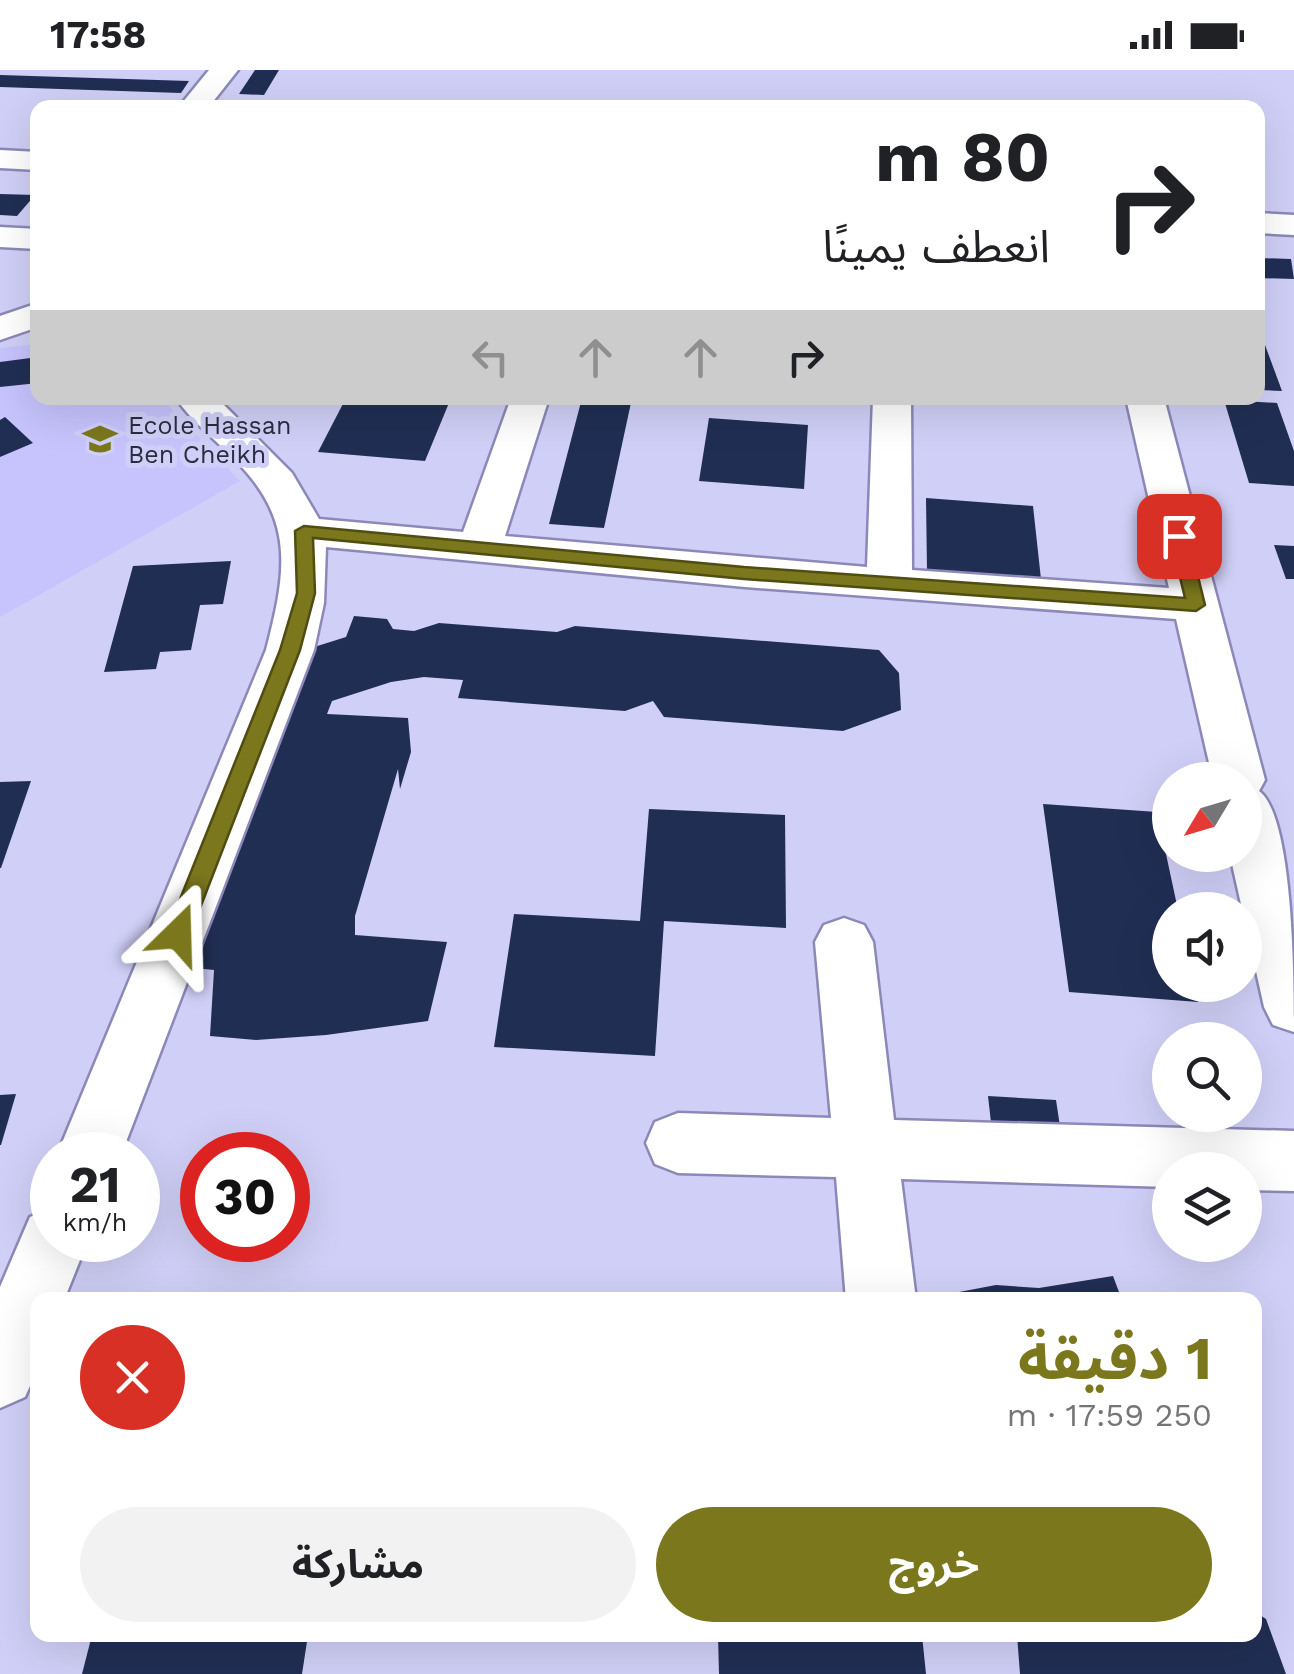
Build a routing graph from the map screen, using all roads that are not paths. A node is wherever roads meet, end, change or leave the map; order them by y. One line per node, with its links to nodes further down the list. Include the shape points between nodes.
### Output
1 (224, 70): 2 (street)
2 (199, 100)
3 (0, 144): 4 (street)
4 (30, 146)
5 (0, 159): 6 (street)
6 (30, 161)
7 (1265, 206): 8 (street)
8 (1294, 208)
9 (1265, 223): 10 (street)
10 (1294, 224)
11 (0, 237): 12 (street)
12 (30, 239)
13 (30, 317): 14 (street)
14 (0, 329)
15 (202, 405): 19 (street, via 275,476)
16 (528, 405): 20 (street)
17 (892, 405): 21 (street)
18 (1147, 405): 22 (street)
19 (304, 531): 20 (street); 27 (street, via 306,593 290,650)
20 (479, 549): 21 (street)
21 (889, 583): 22 (street)
22 (1196, 605): 23 (street)
23 (1234, 762)
24 (1261, 872): 26 (street)
25 (844, 942): 29 (street)
26 (1294, 1008)
27 (98, 1132)
28 (678, 1143): 29 (street)
29 (866, 1149): 30 (street); 33 (street)
30 (1294, 1162)
31 (45, 1262): 32 (street)
32 (33, 1292)
33 (881, 1292)
34 (30, 1299): 35 (street)
35 (0, 1372)

